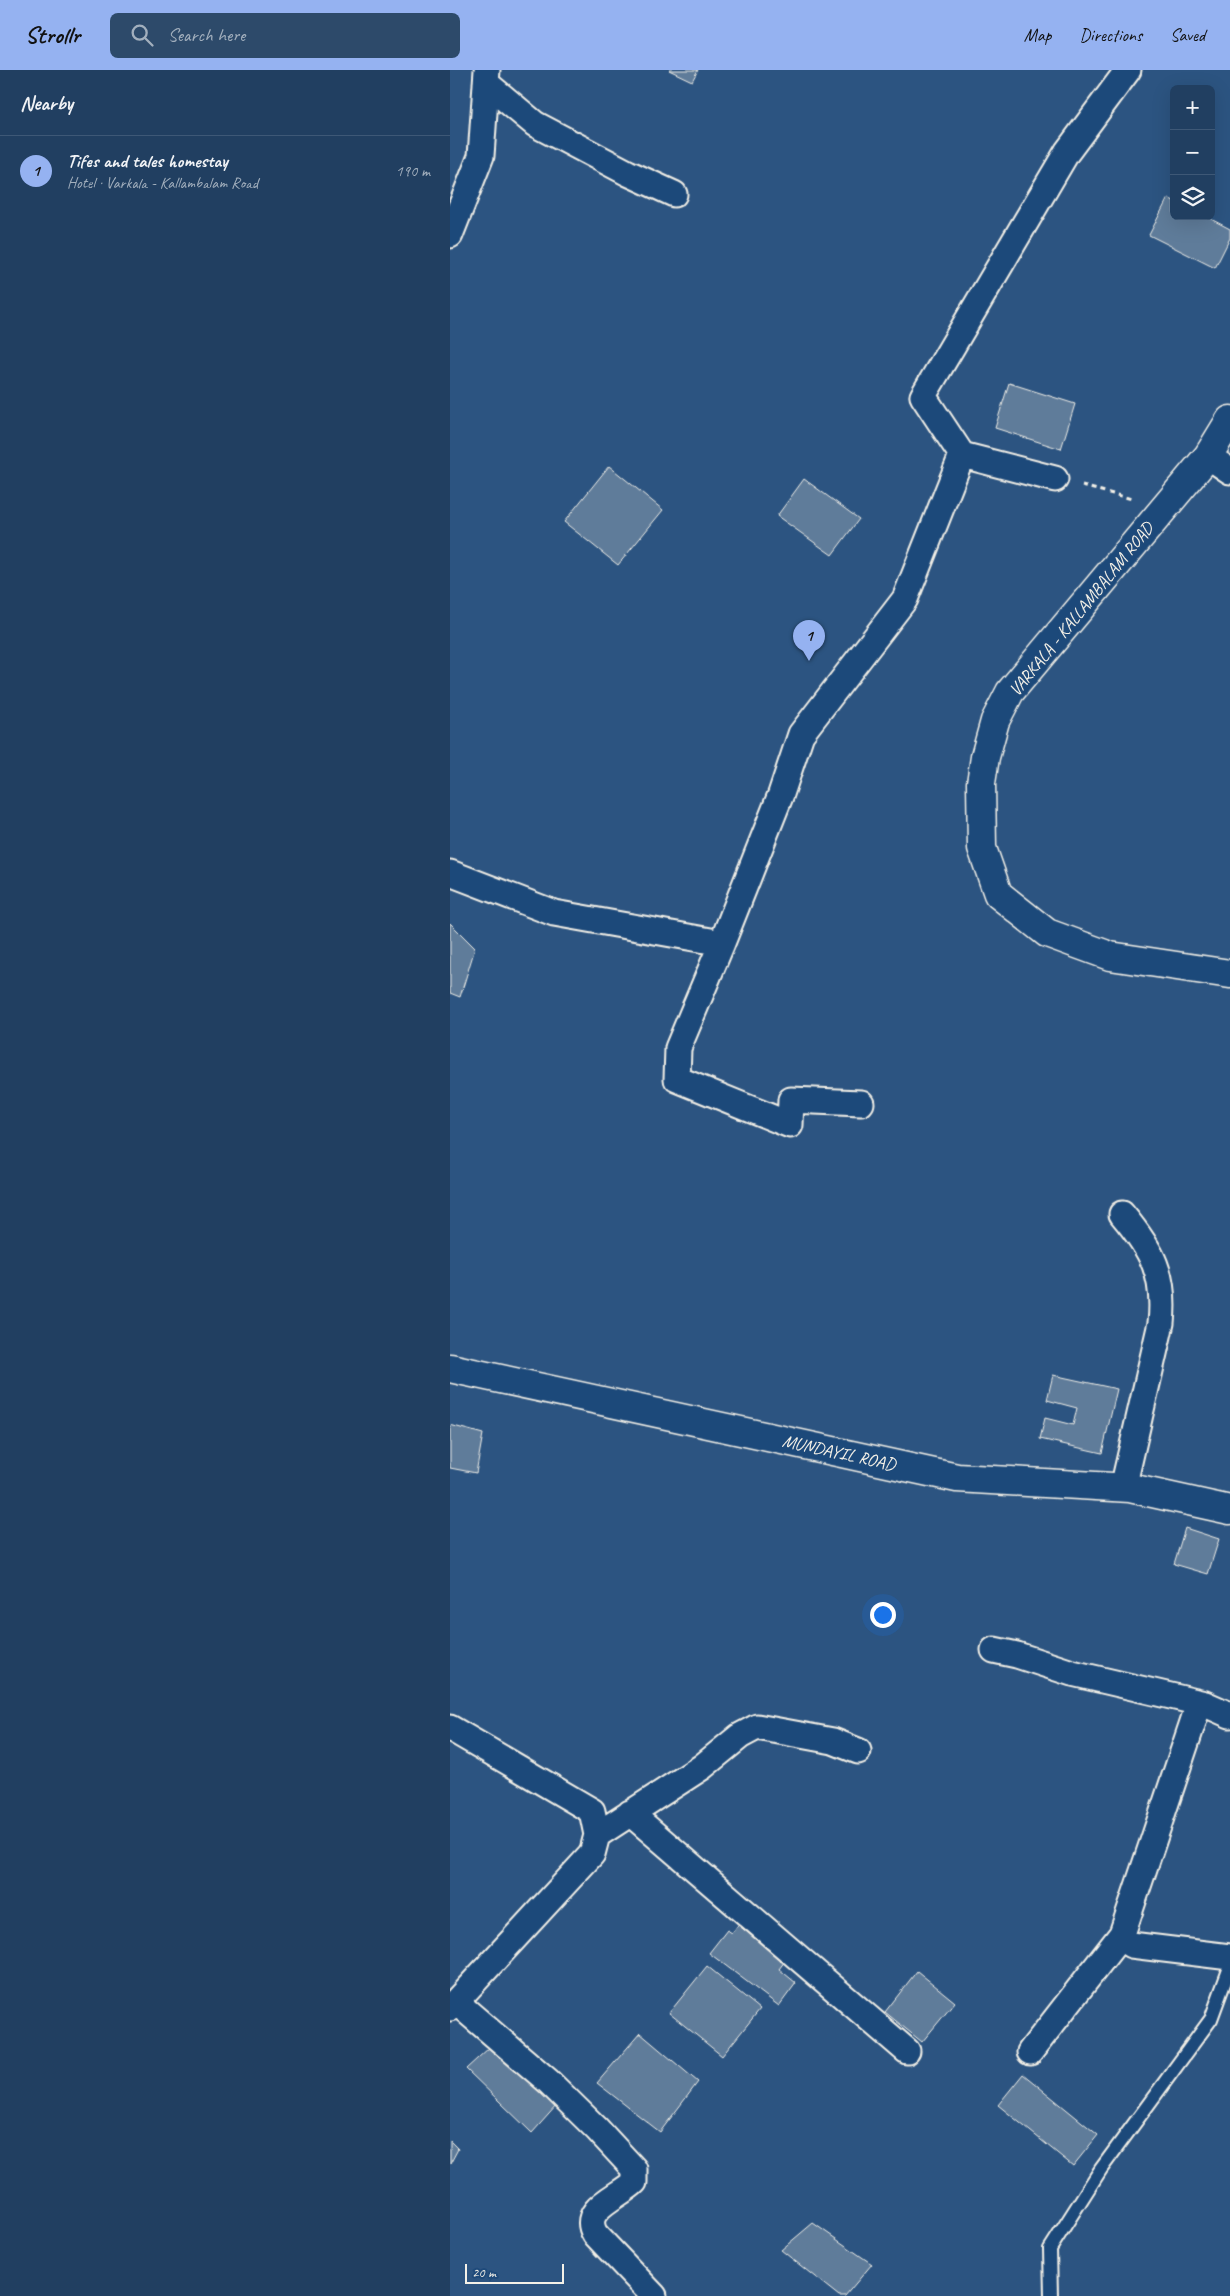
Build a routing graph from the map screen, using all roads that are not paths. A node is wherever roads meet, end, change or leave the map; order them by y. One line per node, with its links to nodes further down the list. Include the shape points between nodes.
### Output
1 (1128, 70): 6 (street, via 1067,152 923,396)
2 (486, 76): 3 (street, via 535,124 628,174); 4 (street, via 481,156)
3 (674, 194)
4 (450, 235)
5 (1230, 420): 7 (main road, VARKALA - KALLAMBALAM ROAD)
6 (962, 455): 9 (street); 11 (street, via 905,600 801,734 781,794)
7 (1208, 456): 8 (street); 12 (main road, VARKALA - KALLAMBALAM ROAD, via 1010,692 995,721 985,757 981,783 982,848 998,894 1047,933 1110,956)
8 (1230, 471)
9 (1055, 479)
10 (450, 873): 11 (street, via 554,913)
11 (722, 943): 13 (street, via 678,1048 677,1080 790,1125 791,1100)
12 (1230, 974)
13 (861, 1103)
14 (1122, 1214): 16 (street, via 1155,1261 1163,1303)
15 (450, 1368): 16 (main road, MUNDAYIL ROAD, via 957,1478)
16 (1123, 1488): 17 (main road, MUNDAYIL ROAD)
17 (1230, 1510)
18 (994, 1650): 19 (street, via 1017,1654 1072,1673)
19 (1206, 1704): 20 (street); 25 (street, via 1198,1710)
20 (1230, 1715)
21 (450, 1728): 24 (street, via 592,1811)
22 (858, 1751): 23 (street, via 833,1741 757,1726 702,1767)
23 (630, 1813): 24 (street); 29 (street)
24 (597, 1835): 28 (street, via 592,1854)
25 (1122, 1934): 26 (street, via 1131,1945); 30 (street)
26 (1230, 1957)
27 (1230, 1967): 32 (lane, via 1210,2019 1101,2169 1050,2249)
28 (453, 2005): 31 (street, via 548,2081 634,2169 634,2182 597,2209 591,2218 592,2228)
29 (907, 2051)
30 (1030, 2052)
31 (654, 2296)
32 (1051, 2296)

